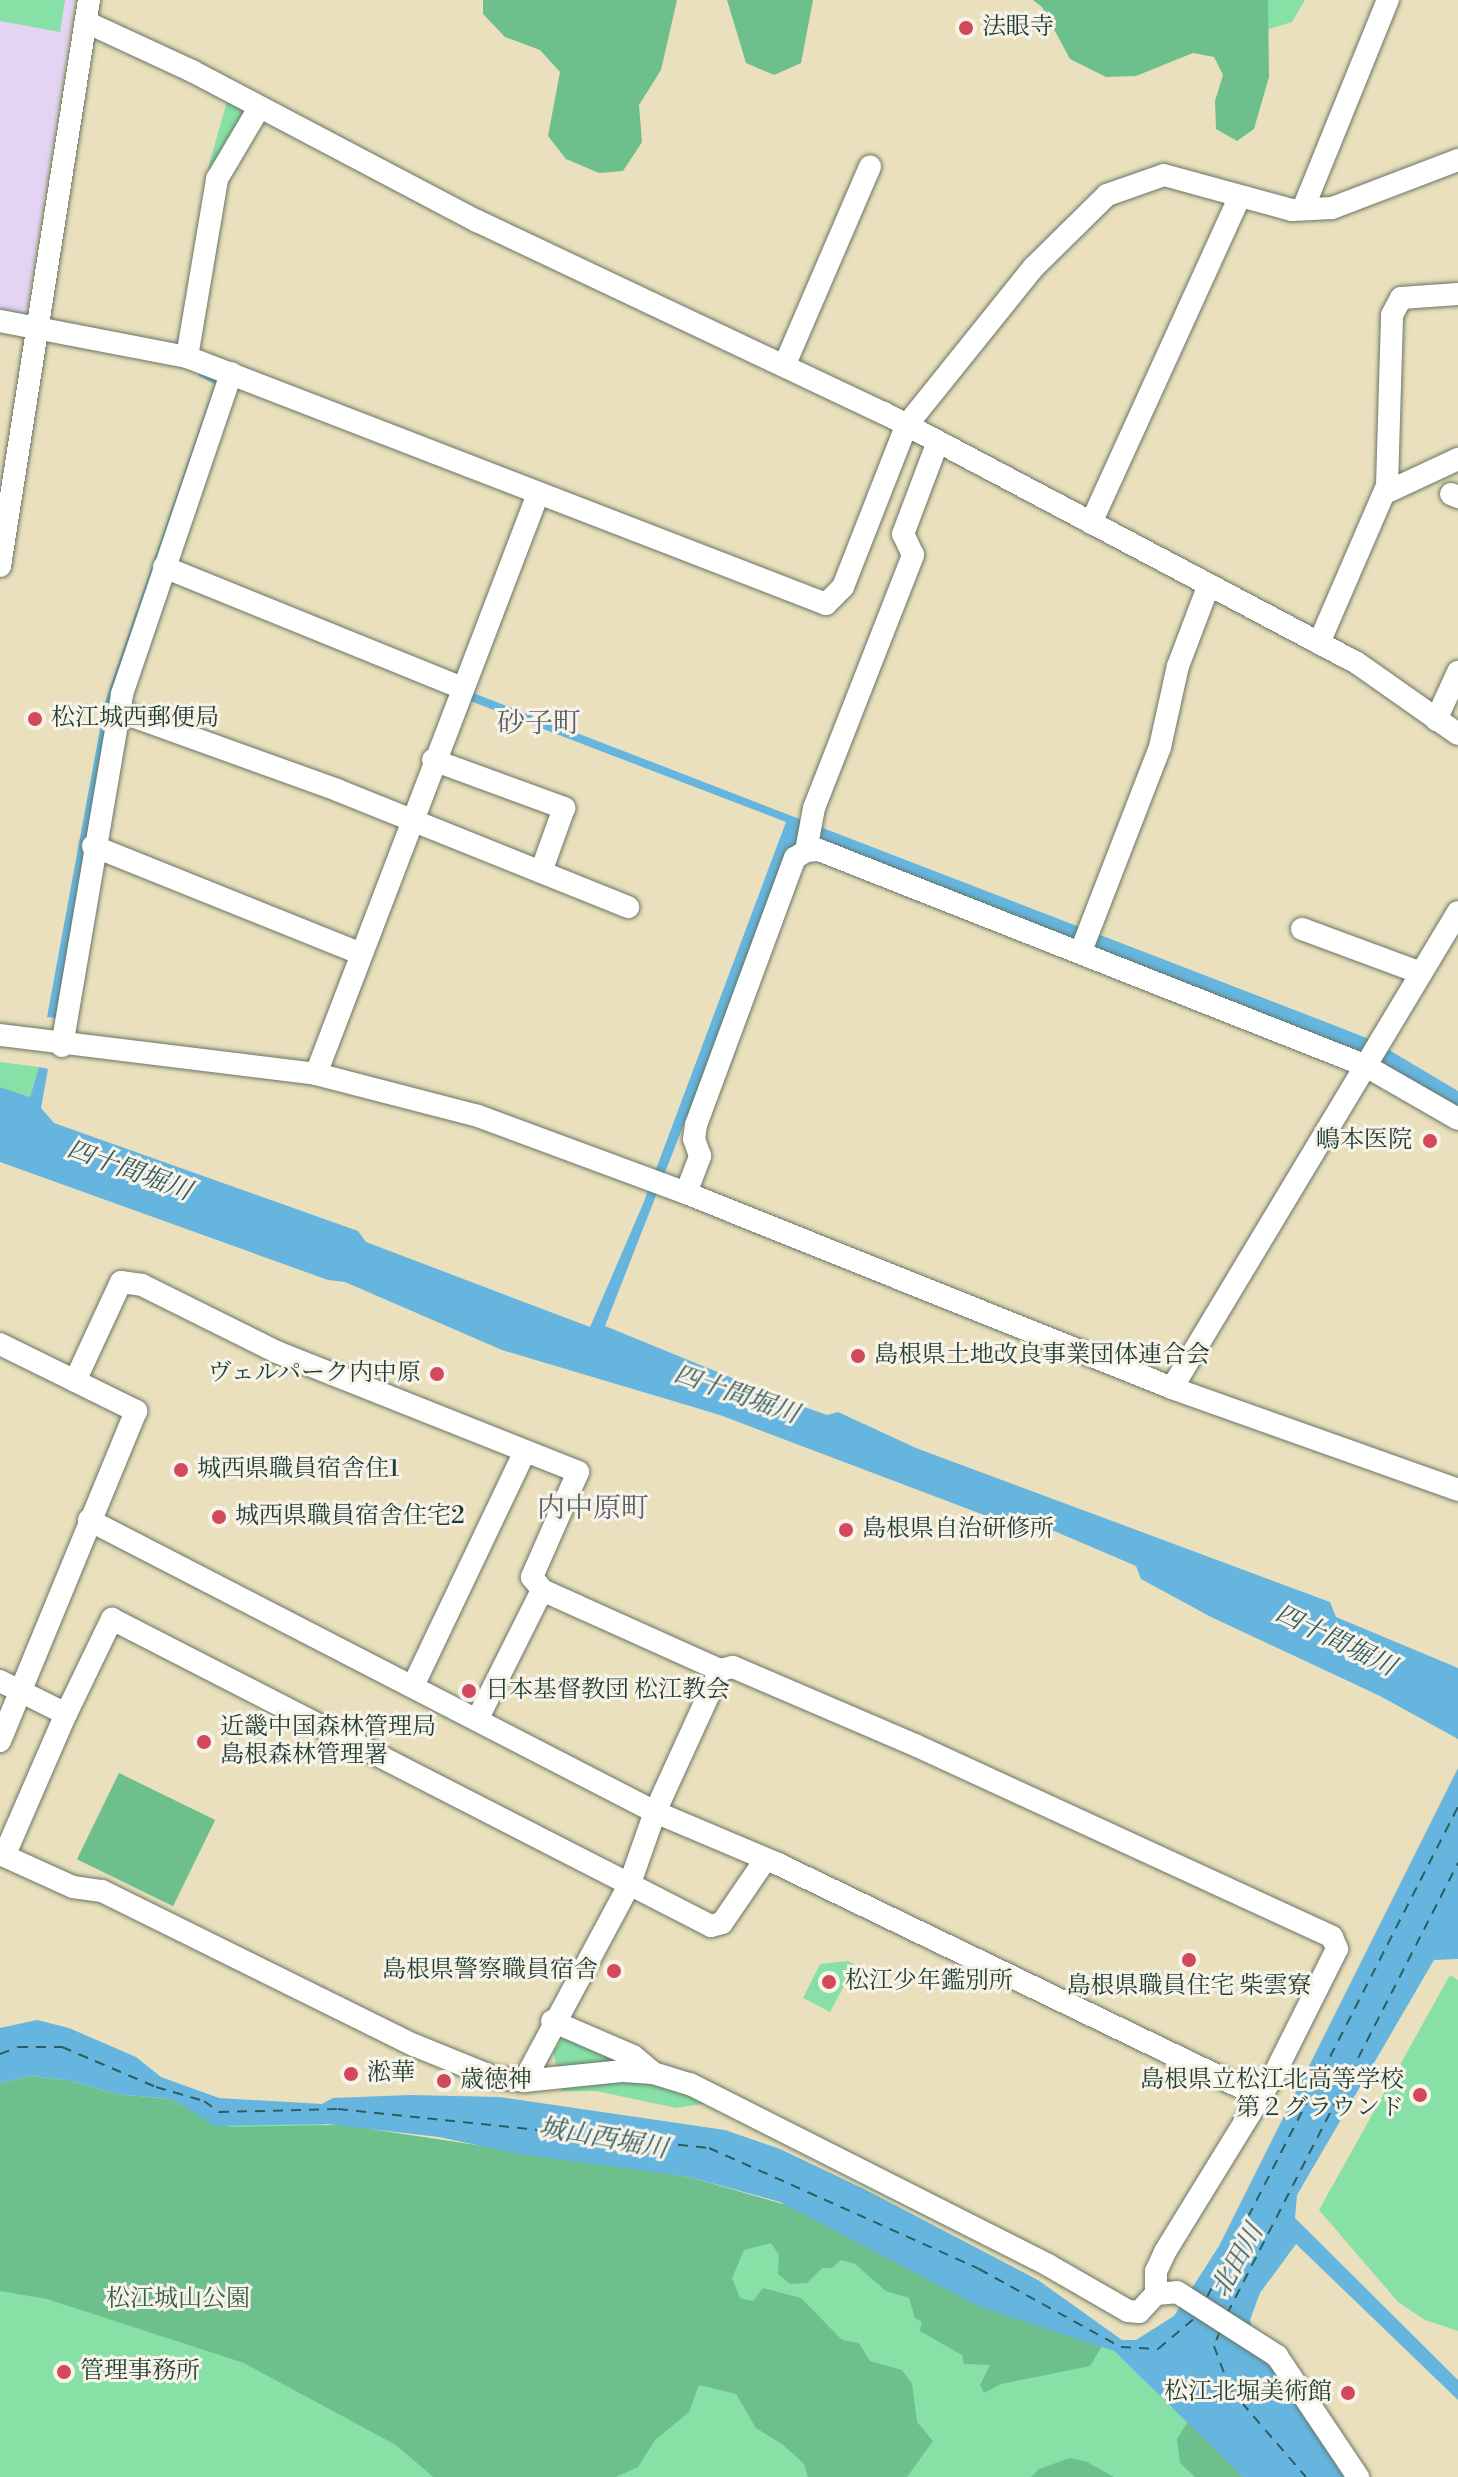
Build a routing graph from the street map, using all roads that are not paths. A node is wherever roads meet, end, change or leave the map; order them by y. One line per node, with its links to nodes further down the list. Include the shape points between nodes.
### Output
1 (1388, 0): 7 (street)
2 (88, 11): 3 (street); 10 (street)
3 (259, 108): 11 (street, via 217,179); 12 (street, via 477,221)
4 (1458, 160): 7 (street, via 1332,208)
5 (870, 167): 12 (street)
6 (1239, 198): 7 (street); 14 (street, via 1164,175 1107,195 1034,267); 20 (street)
7 (1303, 209)
8 (1458, 294): 17 (street, via 1401,298 1392,315)
9 (0, 321): 10 (street)
10 (38, 327): 11 (street); 22 (street)
11 (187, 357): 13 (street)
12 (785, 364): 14 (street)
13 (231, 373): 18 (street); 23 (street)
14 (906, 426): 15 (street); 19 (street)
15 (937, 444): 20 (street); 21 (street)
16 (1458, 459): 17 (street)
17 (1385, 493): 25 (street)
18 (538, 494): 19 (street, via 826,604 843,587); 27 (street)
19 (868, 521): 21 (street)
20 (1091, 523): 24 (street)
21 (903, 534): 33 (street, via 913,555)
22 (0, 566)
23 (164, 567): 27 (street); 28 (street)
24 (1208, 587): 25 (street); 39 (street, via 1178,666 1160,747)
25 (1319, 643): 29 (street, via 1357,663)
26 (1458, 672): 29 (street)
27 (462, 688): 31 (street)
28 (118, 711): 32 (street); 34 (street)
29 (1436, 720): 30 (street)
30 (1458, 734)
31 (433, 760): 32 (street); 35 (street, via 564,808)
32 (410, 822): 35 (street); 40 (street)
33 (808, 840): 39 (street, via 819,850); 47 (street, via 795,858 696,1125 700,1156)
34 (93, 846): 40 (street); 43 (street)
35 (541, 872): 36 (street)
36 (628, 907)
37 (1458, 912): 41 (street)
38 (1302, 929): 41 (street)
39 (1085, 943): 44 (street)
40 (361, 954): 45 (street)
41 (1421, 973): 44 (street)
42 (0, 1035): 43 (street)
43 (62, 1046): 45 (street)
44 (1370, 1055): 46 (street); 50 (street)
45 (316, 1074): 47 (street, via 478,1116)
46 (1458, 1119)
47 (686, 1193): 50 (street)
48 (0, 1344): 49 (street)
49 (75, 1381): 51 (street, via 121,1282 142,1285 277,1352); 53 (street, via 136,1411)
50 (1172, 1388): 52 (street)
51 (525, 1451): 54 (street, via 578,1472 532,1577); 57 (street)
52 (1458, 1490)
53 (89, 1520): 57 (street); 58 (street)
54 (542, 1590): 55 (street); 60 (street)
55 (720, 1670): 62 (street); 69 (street, via 733,1667 846,1714 1332,1937 1337,1949)
56 (0, 1681): 58 (street)
57 (413, 1686): 60 (street)
58 (20, 1692): 59 (street); 61 (street)
59 (66, 1714): 63 (street); 65 (street, via 112,1619)
60 (477, 1720): 62 (street)
61 (0, 1741)
62 (655, 1812): 64 (street); 65 (street)
63 (3, 1854): 68 (street, via 73,1887 102,1891 414,2045 493,2077)
64 (765, 1860): 65 (street, via 722,1923 711,1926); 69 (street)
65 (630, 1883): 66 (street)
66 (552, 2021): 67 (street, via 633,2056); 68 (street)
67 (653, 2073): 68 (street); 70 (street, via 703,2091 1048,2265 1128,2311 1139,2312)
68 (524, 2081)
69 (1261, 2097): 70 (street, via 1165,2252 1156,2271)
70 (1156, 2294): 71 (street, via 1177,2292 1277,2356)
71 (1358, 2477)

